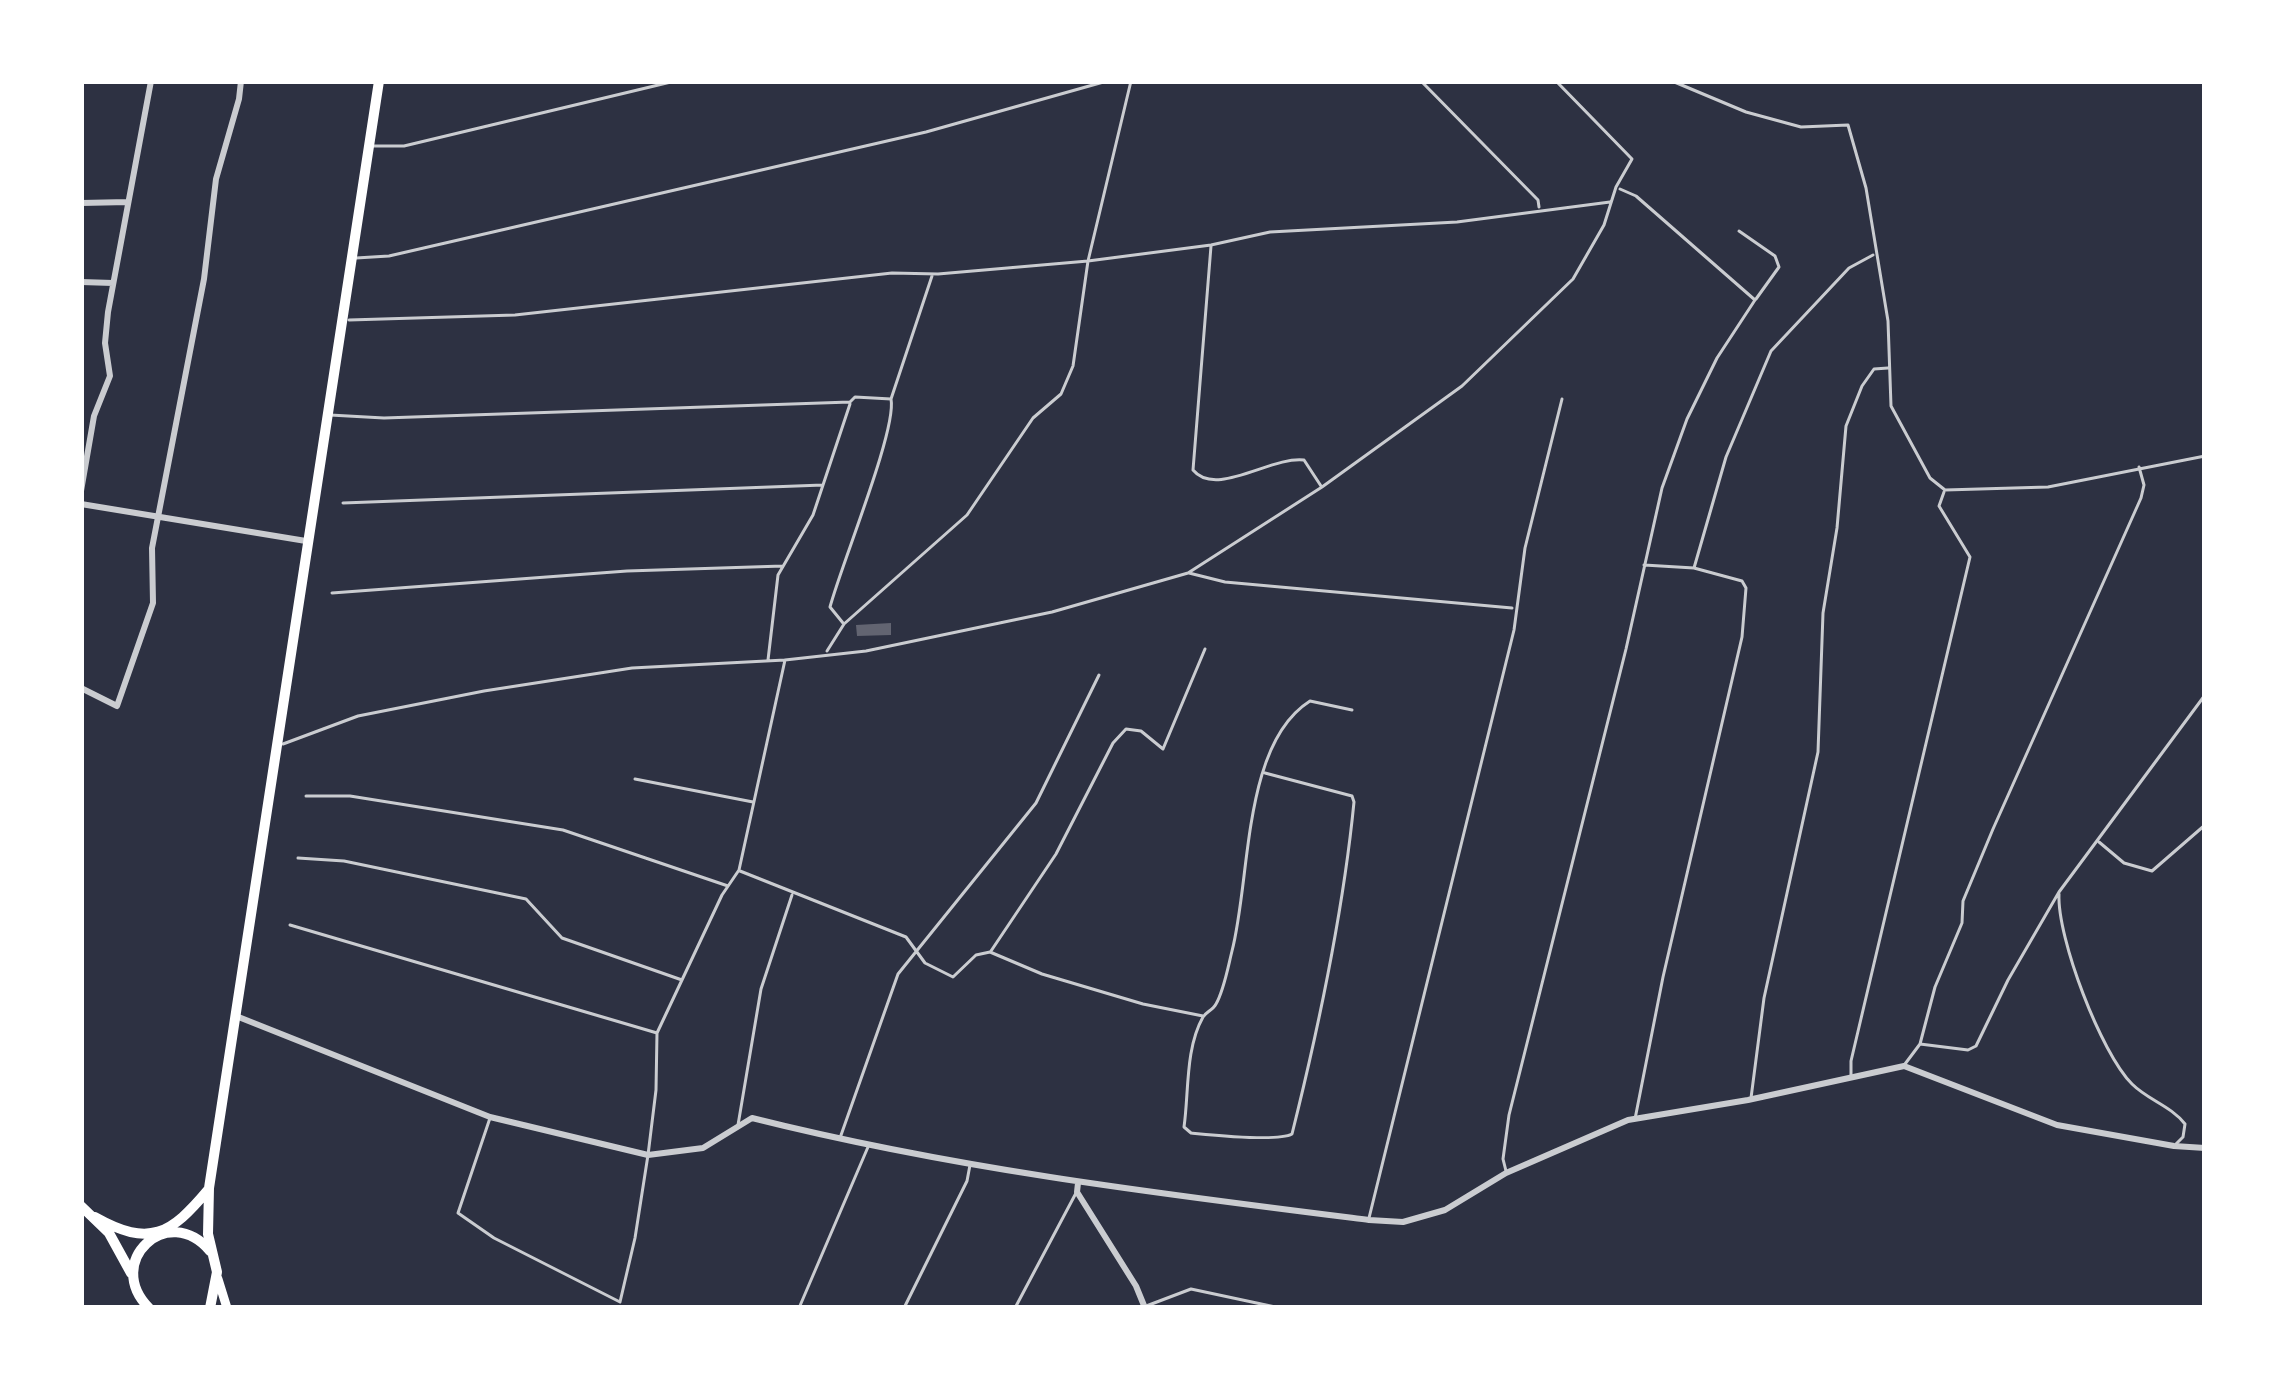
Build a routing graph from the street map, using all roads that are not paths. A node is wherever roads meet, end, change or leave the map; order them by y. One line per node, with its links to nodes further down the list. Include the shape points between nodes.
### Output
1 (151, 81): 13 (street)
2 (241, 81): 39 (street, via 216,179)
3 (379, 81): 10 (main road)
4 (675, 81): 10 (lane, via 404,146)
5 (1107, 81): 19 (lane, via 880,142)
6 (1131, 81): 20 (lane)
7 (1421, 81): 15 (lane)
8 (1556, 81): 11 (lane, via 1632,159)
9 (1672, 81): 18 (lane, via 1801,127 1848,125)
10 (370, 146): 19 (main road)
11 (1616, 188): 12 (lane); 24 (lane, via 1636,196)
12 (1612, 201): 15 (lane); 34 (lane, via 1573,279 1462,386)
13 (128, 202): 14 (street); 23 (street)
14 (81, 203)
15 (1539, 209): 17 (lane, via 1270,232)
16 (1739, 231): 24 (lane, via 1779,266)
17 (1211, 245): 20 (lane); 34 (lane, via 1193,470 1212,481 1290,458 1304,460)
18 (1874, 254): 26 (lane); 43 (lane, via 1849,268 1771,352 1726,458)
19 (351, 259): 25 (main road)
20 (1088, 261): 21 (lane); 47 (lane, via 1073,366 1061,394 1033,418 967,515)
21 (932, 274): 25 (lane, via 515,315); 27 (lane)
22 (81, 282): 23 (street)
23 (113, 283): 36 (street, via 105,343 110,376)
24 (1755, 300): 41 (lane, via 1687,419)
25 (342, 320): 30 (main road)
26 (1892, 367): 35 (lane, via 1891,406 1930,478); 78 (lane, via 1874,369 1846,426 1823,613 1818,752 1764,998)
27 (891, 399): 29 (lane); 47 (lane, via 830,607)
28 (1562, 399): 46 (lane)
29 (850, 402): 30 (lane); 33 (lane)
30 (329, 415): 40 (main road)
31 (2205, 456): 32 (lane)
32 (2139, 467): 35 (lane, via 2048,487); 75 (lane, via 2141,498 1963,901)
33 (823, 484): 37 (lane); 42 (lane)
34 (1322, 487): 44 (lane)
35 (1945, 490): 77 (lane, via 1939,506 1970,557)
36 (81, 491)
37 (343, 503)
38 (81, 504): 39 (street)
39 (160, 515): 40 (street); 53 (street, via 153,604 117,706)
40 (310, 541): 56 (main road)
41 (1642, 565): 43 (lane); 88 (lane, via 1509,1115)
42 (783, 566): 45 (lane); 50 (lane)
43 (1694, 568): 80 (lane, via 1742,581 1742,637)
44 (1188, 572): 46 (lane); 49 (lane, via 1052,612)
45 (332, 593)
46 (1514, 608): 93 (lane)
47 (844, 624): 49 (lane)
48 (1205, 649): 70 (lane, via 1163,748 1126,729 1113,743 1056,854)
49 (826, 653): 51 (lane)
50 (768, 660): 51 (lane); 56 (lane, via 632,668 484,692 358,716)
51 (785, 660): 60 (lane)
52 (1099, 676): 69 (lane, via 1036,803)
53 (81, 688)
54 (2205, 695): 62 (lane)
55 (1352, 710): 57 (lane, via 1310,701 1291,713)
56 (279, 745): 72 (main road)
57 (1265, 772): 73 (lane, via 1233,947 1215,1006); 73 (lane, via 1354,802 1292,1134 1280,1140 1184,1127)
58 (635, 779): 60 (lane)
59 (306, 796): 65 (lane, via 563,830)
60 (755, 802): 64 (lane)
61 (2205, 825): 62 (lane, via 2152,871 2124,863)
62 (2097, 841): 66 (lane)
63 (298, 858): 71 (lane, via 526,899 562,938)
64 (739, 870): 65 (lane); 67 (lane)
65 (728, 886): 71 (lane)
66 (2059, 892): 75 (lane, via 1976,1046); 83 (lane, via 2064,938 2086,1001 2132,1084 2185,1124)
67 (793, 893): 69 (lane, via 905,938); 81 (lane, via 761,989)
68 (290, 925): 74 (lane)
69 (915, 952): 70 (lane, via 953,977); 82 (lane, via 898,974)
70 (990, 952): 73 (lane, via 1064,981)
71 (683, 980): 74 (lane)
72 (236, 1016): 79 (street); 89 (main road)
73 (1203, 1016)
74 (657, 1033): 86 (lane)
75 (1919, 1044): 76 (lane)
76 (1904, 1066): 77 (street); 83 (street, via 2057,1124)
77 (1851, 1078): 78 (street)
78 (1751, 1100): 80 (street)
79 (490, 1117): 86 (street); 86 (lane, via 458,1213 620,1302)
80 (1635, 1119): 88 (street)
81 (738, 1126): 82 (street, via 752,1118); 86 (street, via 703,1148)
82 (839, 1140): 84 (street)
83 (2174, 1146): 85 (street)
84 (868, 1147): 87 (street); 102 (lane)
85 (2205, 1148)
86 (648, 1155)
87 (970, 1165): 90 (street); 103 (lane)
88 (1506, 1172): 93 (street, via 1445,1210 1402,1222)
89 (209, 1188): 94 (main road); 95 (main road)
90 (1077, 1188): 93 (street); 99 (street); 104 (lane)
91 (81, 1206): 92 (main road)
92 (95, 1217): 94 (main road); 96 (main road)
93 (1369, 1220)
94 (160, 1235): 95 (main road, via 190,1235); 96 (main road, via 139,1253)
95 (212, 1255): 97 (main road)
96 (133, 1276): 100 (main road)
97 (217, 1278): 98 (main road); 101 (main road)
98 (208, 1304)
99 (1144, 1306): 105 (lane, via 1191,1288)
100 (149, 1308)
101 (227, 1308)
102 (799, 1308)
103 (904, 1308)
104 (1015, 1308)
105 (1280, 1308)

